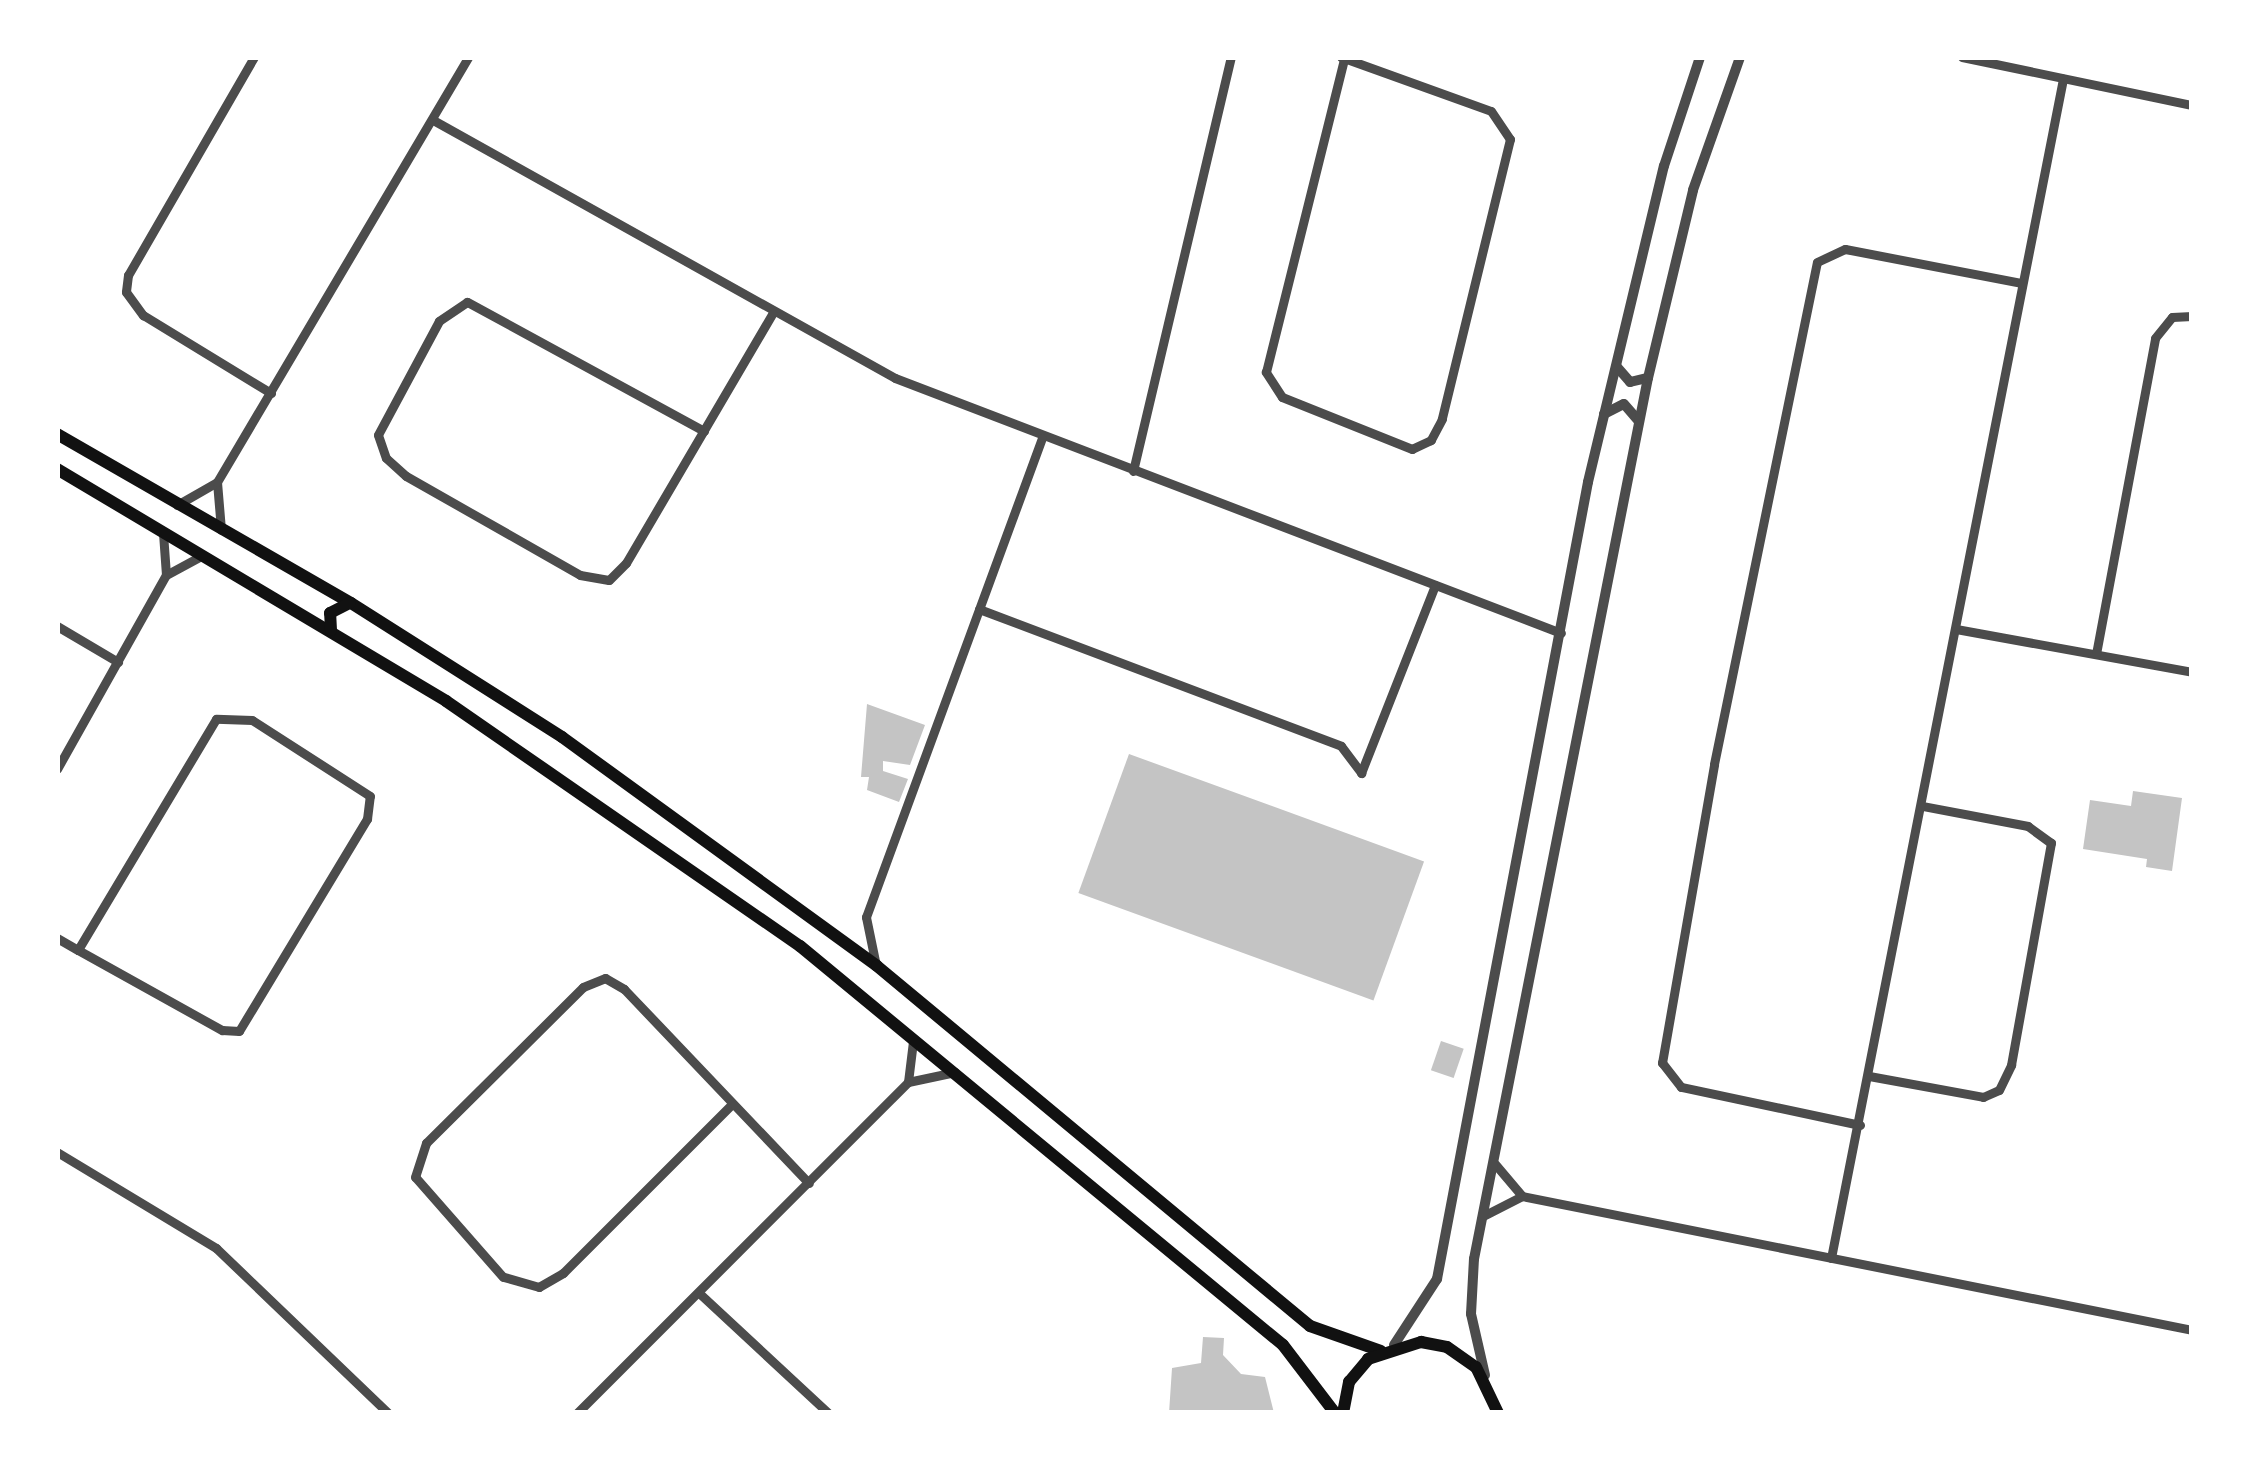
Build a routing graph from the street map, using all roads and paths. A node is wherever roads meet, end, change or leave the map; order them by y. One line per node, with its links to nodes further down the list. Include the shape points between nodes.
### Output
1 (254, 57): 16 (street, via 128,275 126,292 143,315)
2 (468, 57): 10 (street)
3 (1231, 57): 23 (street)
4 (1740, 57): 15 (street, via 1694,190)
5 (1962, 57): 8 (street)
6 (1342, 58): 6 (street, via 1491,111 1510,139 1442,419 1431,440 1412,448 1282,398 1266,372)
7 (1696, 60): 14 (street)
8 (2063, 79): 9 (street); 11 (street)
9 (2192, 104)
10 (433, 120): 12 (street); 16 (street)
11 (2021, 283): 34 (street); 52 (street, via 1845,249 1817,262 1714,764 1662,1063 1690,1090)
12 (772, 314): 19 (street); 21 (street, via 895,378)
13 (2192, 316): 37 (street, via 2172,317 2155,338)
14 (1616, 364): 15 (street, via 1625,380); 17 (street)
15 (1648, 378): 18 (street)
16 (271, 393): 24 (street)
17 (1603, 416): 18 (street, via 1624,404); 36 (street)
18 (1638, 424): 54 (street)
19 (704, 431): 19 (street, via 623,568 602,581 398,471 378,434 440,321 467,302)
20 (57, 434): 25 (main road)
21 (1042, 438): 23 (street); 32 (street)
22 (57, 469): 26 (main road)
23 (1133, 471): 30 (street)
24 (217, 482): 25 (street); 27 (street)
25 (175, 506): 27 (main road)
26 (163, 530): 28 (main road); 29 (street)
27 (222, 533): 31 (main road)
28 (204, 555): 29 (street); 35 (main road)
29 (166, 575): 38 (street)
30 (1435, 585): 32 (street, via 1361,773 1341,746); 36 (street)
31 (351, 603): 35 (main road, via 330,614); 41 (main road)
32 (979, 609): 46 (street, via 866,916)
33 (57, 626): 38 (street)
34 (1955, 629): 37 (street); 43 (street)
35 (331, 630): 42 (main road)
36 (1561, 633): 61 (street, via 1437,1279)
37 (2096, 654): 39 (street)
38 (118, 662): 40 (street)
39 (2192, 672)
40 (57, 770)
41 (610, 771): 42 (main road, via 611,791); 46 (main road)
42 (592, 797): 47 (main road)
43 (1922, 806): 49 (street); 49 (street, via 2028,826 2051,843 2011,1065 1999,1090 1983,1097)
44 (57, 938): 45 (street)
45 (79, 950): 45 (street, via 222,1030 239,1030 367,819 370,796 252,720 216,719)
46 (877, 966): 61 (main road, via 1310,1326)
47 (913, 1037): 48 (main road); 50 (street)
48 (956, 1072): 50 (street); 66 (main road, via 1282,1345)
49 (1869, 1076): 52 (street)
50 (908, 1082): 55 (street)
51 (732, 1104): 51 (street, via 618,983 598,979 426,1143 415,1177 503,1276 539,1287 563,1274); 55 (street)
52 (1860, 1125): 58 (street)
53 (57, 1152): 63 (street, via 217,1249)
54 (1495, 1164): 56 (street); 57 (street)
55 (809, 1183): 59 (street)
56 (1522, 1196): 57 (street); 58 (street)
57 (1484, 1216): 62 (street, via 1471,1298)
58 (1831, 1258): 60 (street)
59 (699, 1293): 64 (street); 65 (street)
60 (2192, 1330)
61 (1388, 1348): 62 (main road, via 1447,1347); 66 (main road, via 1349,1382)
62 (1486, 1378): 67 (main road)
63 (388, 1413)
64 (577, 1413)
65 (828, 1413)
66 (1339, 1413)
67 (1498, 1413)

